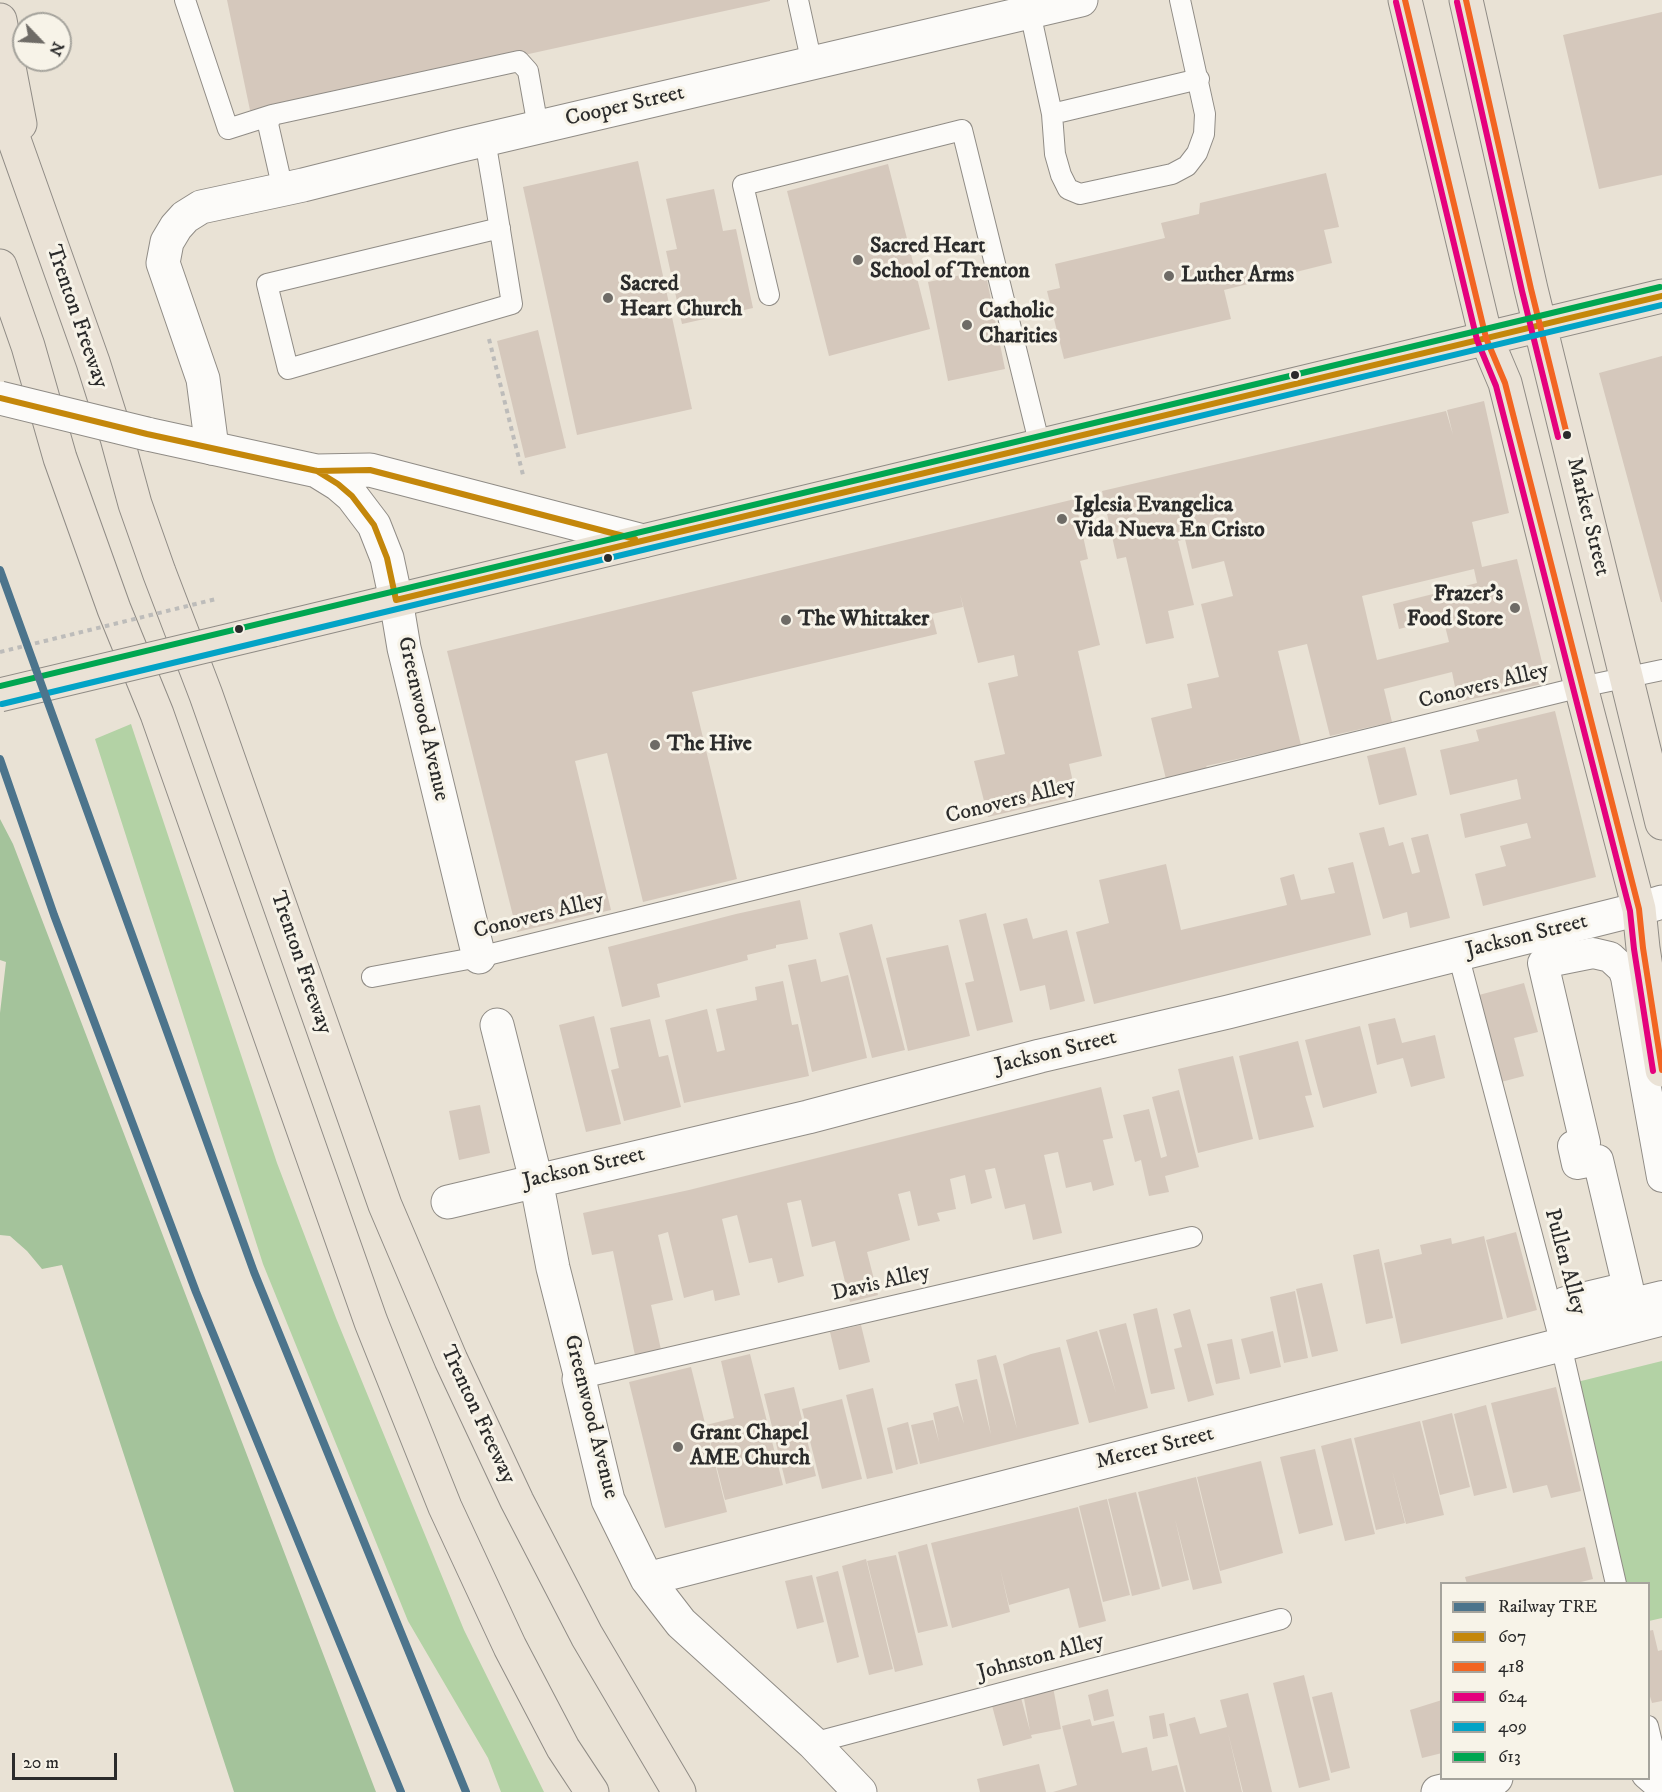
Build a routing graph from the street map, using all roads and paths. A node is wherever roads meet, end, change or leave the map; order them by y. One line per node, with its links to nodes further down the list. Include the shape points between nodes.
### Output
1 (185, 0): 12 (lane, via 228,129)
2 (798, 0): 9 (lane)
3 (1082, 0): 7 (street, Cooper Street)
4 (1180, 0): 10 (lane)
5 (1405, 0): 24 (main road, Market Street)
6 (1466, 0): 23 (main road, Market Street)
7 (1030, 12): 9 (street, Cooper Street); 13 (lane)
8 (0, 20): 17 (main road)
9 (812, 64): 14 (street, Cooper Street)
10 (1199, 79): 13 (lane); 13 (lane, via 1204,134 1197,153 1172,174 1092,193 1068,189 1054,154)
11 (0, 100): 17 (main road, Trenton Freeway)
12 (272, 114): 14 (lane, via 519,61 528,71); 16 (lane, via 268,124)
13 (1052, 114)
14 (538, 127): 15 (street, Cooper Street)
15 (485, 140): 16 (street, Cooper Street); 18 (lane)
16 (284, 190): 27 (street, Cooper Street, via 201,207 185,217 168,242 163,263 203,379)
17 (35, 199): 64 (main road, Trenton Freeway, via 93,362 135,504 385,1205 450,1360 517,1501 587,1636)
18 (500, 228): 22 (lane, via 512,304); 22 (lane, via 267,284 288,369)
19 (0, 266): 58 (main road, via 60,458 114,609 157,714 371,1322 445,1507 510,1647)
20 (770, 295): 26 (lane, via 742,185 962,130)
21 (1662, 296): 23 (main road)
22 (484, 312): 29 (path)
23 (1540, 325): 24 (main road); 35 (main road, Market Street)
24 (1486, 338): 26 (main road); 36 (main road, Market Street, via 1505,383)
25 (0, 398): 27 (street, bridge)
26 (1040, 446): 30 (main road)
27 (212, 448): 28 (street)
28 (317, 471): 30 (street, via 370,470); 32 (street, Greenwood Avenue, via 352,496 375,525)
29 (524, 476)
30 (644, 542): 32 (main road)
31 (216, 599): 33 (path, bridge)
32 (396, 600): 37 (main road, bridge); 41 (street, Greenwood Avenue, via 404,648)
33 (0, 652)
34 (1662, 670): 35 (lane, Conovers Alley)
35 (1626, 676): 36 (lane, Conovers Alley); 38 (main road, Market Street)
36 (1581, 687): 39 (main road, Market Street); 41 (lane, Conovers Alley)
37 (0, 695)
38 (1662, 823)
39 (1651, 905): 40 (street, Jackson Street); 44 (main road, Market Street, via 1643,948)
40 (1458, 954): 46 (street, Jackson Street, via 808,1117); 51 (lane, Pullen Alley)
41 (479, 957): 42 (lane, Conovers Alley)
42 (372, 977)
43 (497, 1025): 46 (street, Greenwood Avenue)
44 (1662, 1070)
45 (1662, 1177): 49 (street, via 1623,969 1610,957 1593,952 1543,963 1585,1143 1573,1146 1577,1164 1598,1160 1628,1287 1565,1302 1564,1315 1571,1318)
46 (536, 1180): 47 (street, Jackson Street); 52 (street, Greenwood Avenue, via 553,1268)
47 (448, 1202)
48 (1192, 1238): 52 (lane, Davis Alley)
49 (1662, 1296)
50 (1662, 1319): 51 (street, Mercer Street)
51 (1561, 1345): 53 (street, Mercer Street); 54 (lane, Pullen Alley)
52 (581, 1377): 53 (street, Greenwood Avenue, via 608,1500)
53 (647, 1579): 57 (street, Greenwood Avenue, via 681,1623)
54 (1616, 1582)
55 (1281, 1619): 57 (lane, Johnston Alley)
56 (1650, 1734): 61 (lane)
57 (813, 1743): 65 (street, Greenwood Avenue)
58 (563, 1748): 62 (main road); 63 (main road)
59 (1650, 1775): 61 (street)
60 (1492, 1780): 66 (street)
61 (1662, 1784)
62 (580, 1792)
63 (592, 1792)
64 (679, 1792)
65 (860, 1792)
66 (1438, 1792)

